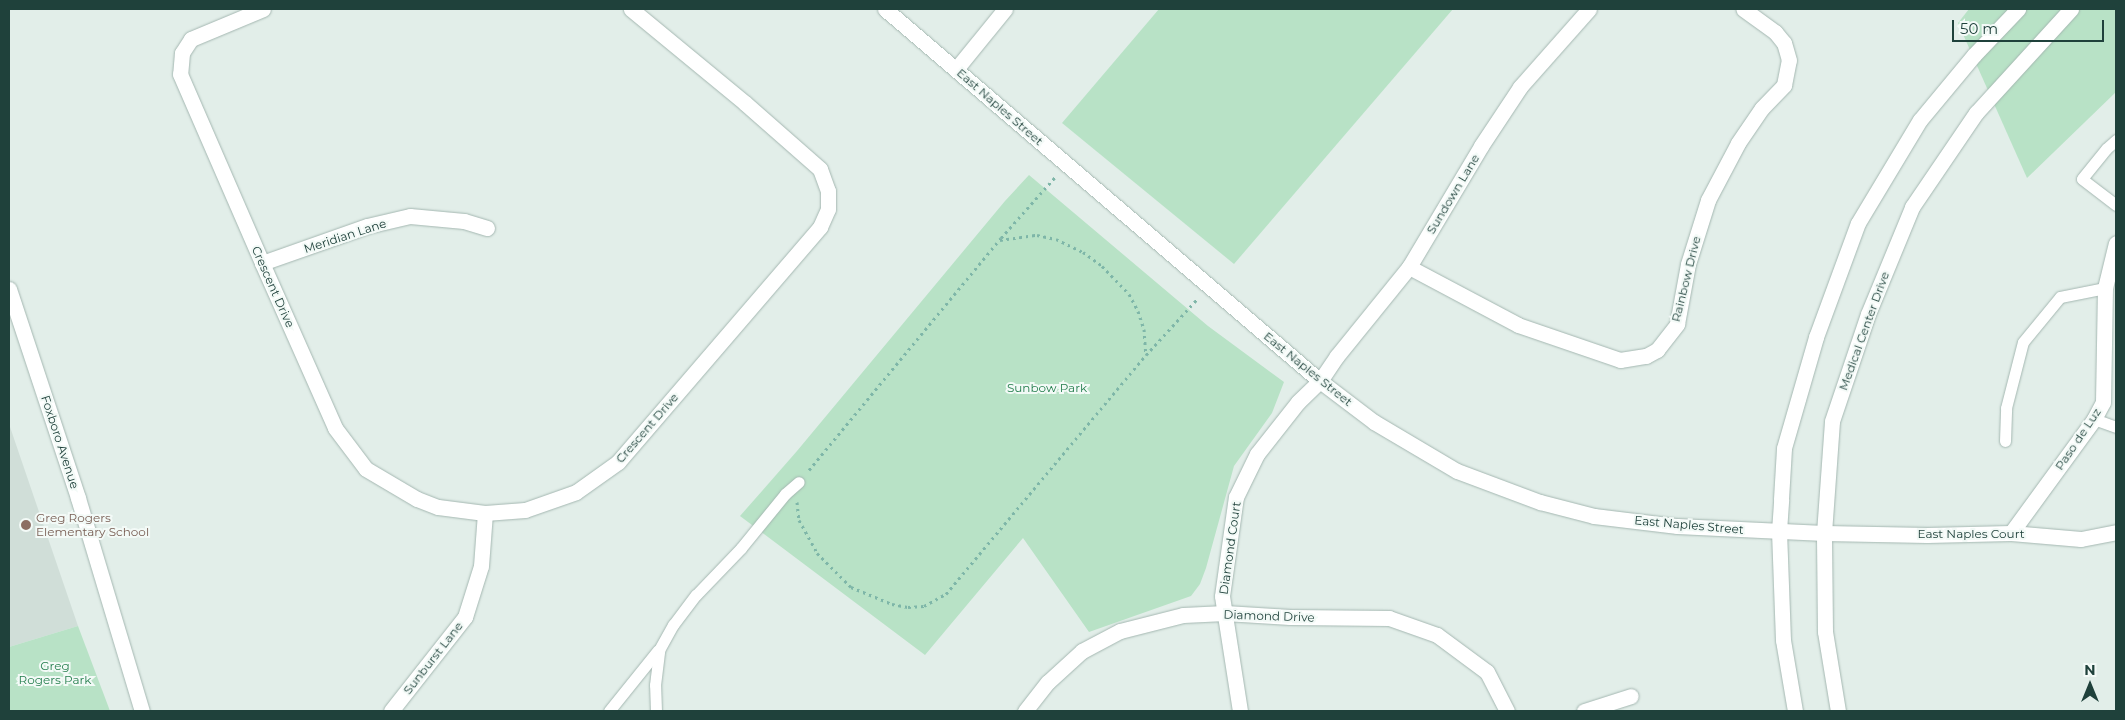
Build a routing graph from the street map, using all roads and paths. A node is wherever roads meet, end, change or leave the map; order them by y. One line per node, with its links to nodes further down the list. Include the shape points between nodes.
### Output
1 (263, 9): 16 (street, Crescent Drive, via 191,39 182,53 180,74)
2 (631, 9): 27 (street, Crescent Drive, via 820,169 828,191 828,209 820,227 618,462 576,492 525,510)
3 (885, 9): 9 (street, East Naples Street)
4 (1005, 9): 9 (street)
5 (1589, 9): 17 (street, Sundown Lane, via 1520,87)
6 (1744, 9): 17 (street, Rainbow Drive, via 1775,32 1784,43 1788,60 1784,85 1762,108 1738,143 1708,200 1688,264 1677,324 1657,350 1646,356 1620,360 1518,325)
7 (2018, 9): 28 (street, via 1974,55 1920,120 1858,224 1816,337 1784,448)
8 (2071, 9): 31 (street, Medical Center Drive, via 1976,113 1912,207 1868,314 1832,421)
9 (957, 68): 11 (street, East Naples Street)
10 (2116, 140): 12 (lane, via 2082,179)
11 (1066, 164): 14 (path); 18 (street, East Naples Street)
12 (2116, 205)
13 (488, 228): 16 (street, Meridian Lane, via 464,221 410,216 367,226)
14 (1000, 240): 21 (path, via 1037,235 1056,239 1102,266 1129,294 1138,311 1144,329); 26 (path)
15 (2115, 248): 19 (street, Paso de Luz)
16 (262, 263): 27 (street, Crescent Drive, via 335,428 366,469 417,499 438,507)
17 (1409, 267): 22 (street, Sundown Lane)
18 (1207, 284): 21 (path); 22 (street, East Naples Street)
19 (2105, 288): 23 (street, Paso de Luz, via 2103,402); 25 (lane, via 2060,297 2023,342 2006,408)
20 (9, 289): 35 (street, Foxboro Avenue, via 78,498)
21 (1146, 355): 26 (path, via 946,594 924,606 892,604 852,588 817,554 799,520)
22 (1320, 381): 28 (street, East Naples Street, via 1374,422 1457,470 1540,502 1594,516 1677,526); 32 (street, Diamond Court, via 1298,402 1256,454 1236,497 1222,596)
23 (2094, 419): 24 (lane); 29 (street, Paso de Luz)
24 (2116, 427)
25 (2005, 441)
26 (799, 482): 33 (lane, via 696,595)
27 (486, 513): 36 (street, Sunburst Lane, via 482,566 465,617)
28 (1779, 531): 31 (street, East Naples Street); 43 (street, via 1782,640)
29 (2011, 532): 30 (street, East Naples Court, via 2082,539); 31 (street, East Naples Court, via 1928,535)
30 (2116, 532)
31 (1824, 533): 44 (street, Medical Center Drive, via 1825,632)
32 (1225, 614): 39 (street, Diamond Drive, via 1183,615 1120,631 1082,650 1048,682); 40 (street, Diamond Court); 41 (street, Diamond Drive, via 1390,618 1437,635 1487,672)
33 (659, 650): 37 (lane); 38 (lane)
34 (1631, 696): 42 (street)
35 (142, 711)
36 (391, 711)
37 (609, 711)
38 (656, 711)
39 (1025, 711)
40 (1240, 711)
41 (1507, 711)
42 (1584, 711)
43 (1796, 711)
44 (1838, 711)

